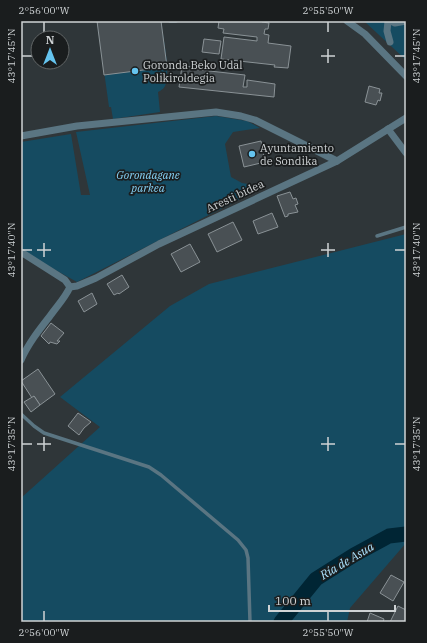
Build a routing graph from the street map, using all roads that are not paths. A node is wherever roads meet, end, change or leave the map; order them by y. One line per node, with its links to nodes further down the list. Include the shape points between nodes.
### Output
1 (170, 21): 2 (lane)
2 (176, 21)
3 (347, 21): 8 (street, via 365,34)
4 (388, 21): 7 (street)
5 (391, 21): 6 (street)
6 (406, 21)
7 (390, 42)
8 (406, 76)
9 (406, 118): 10 (street, Aresti bidea)
10 (388, 129): 12 (street); 13 (street, Aresti bidea)
11 (21, 136): 13 (street, via 77,126 216,112 255,120)
12 (406, 154)
13 (337, 161): 17 (street, Aresti bidea, via 186,231 96,278)
14 (406, 227): 15 (lane)
15 (377, 236)
16 (21, 252): 17 (street, via 65,280)
17 (70, 287): 18 (street)
18 (21, 360)
19 (21, 414): 20 (lane, via 44,433 149,467 238,540 246,550 248,558)
20 (250, 622)

